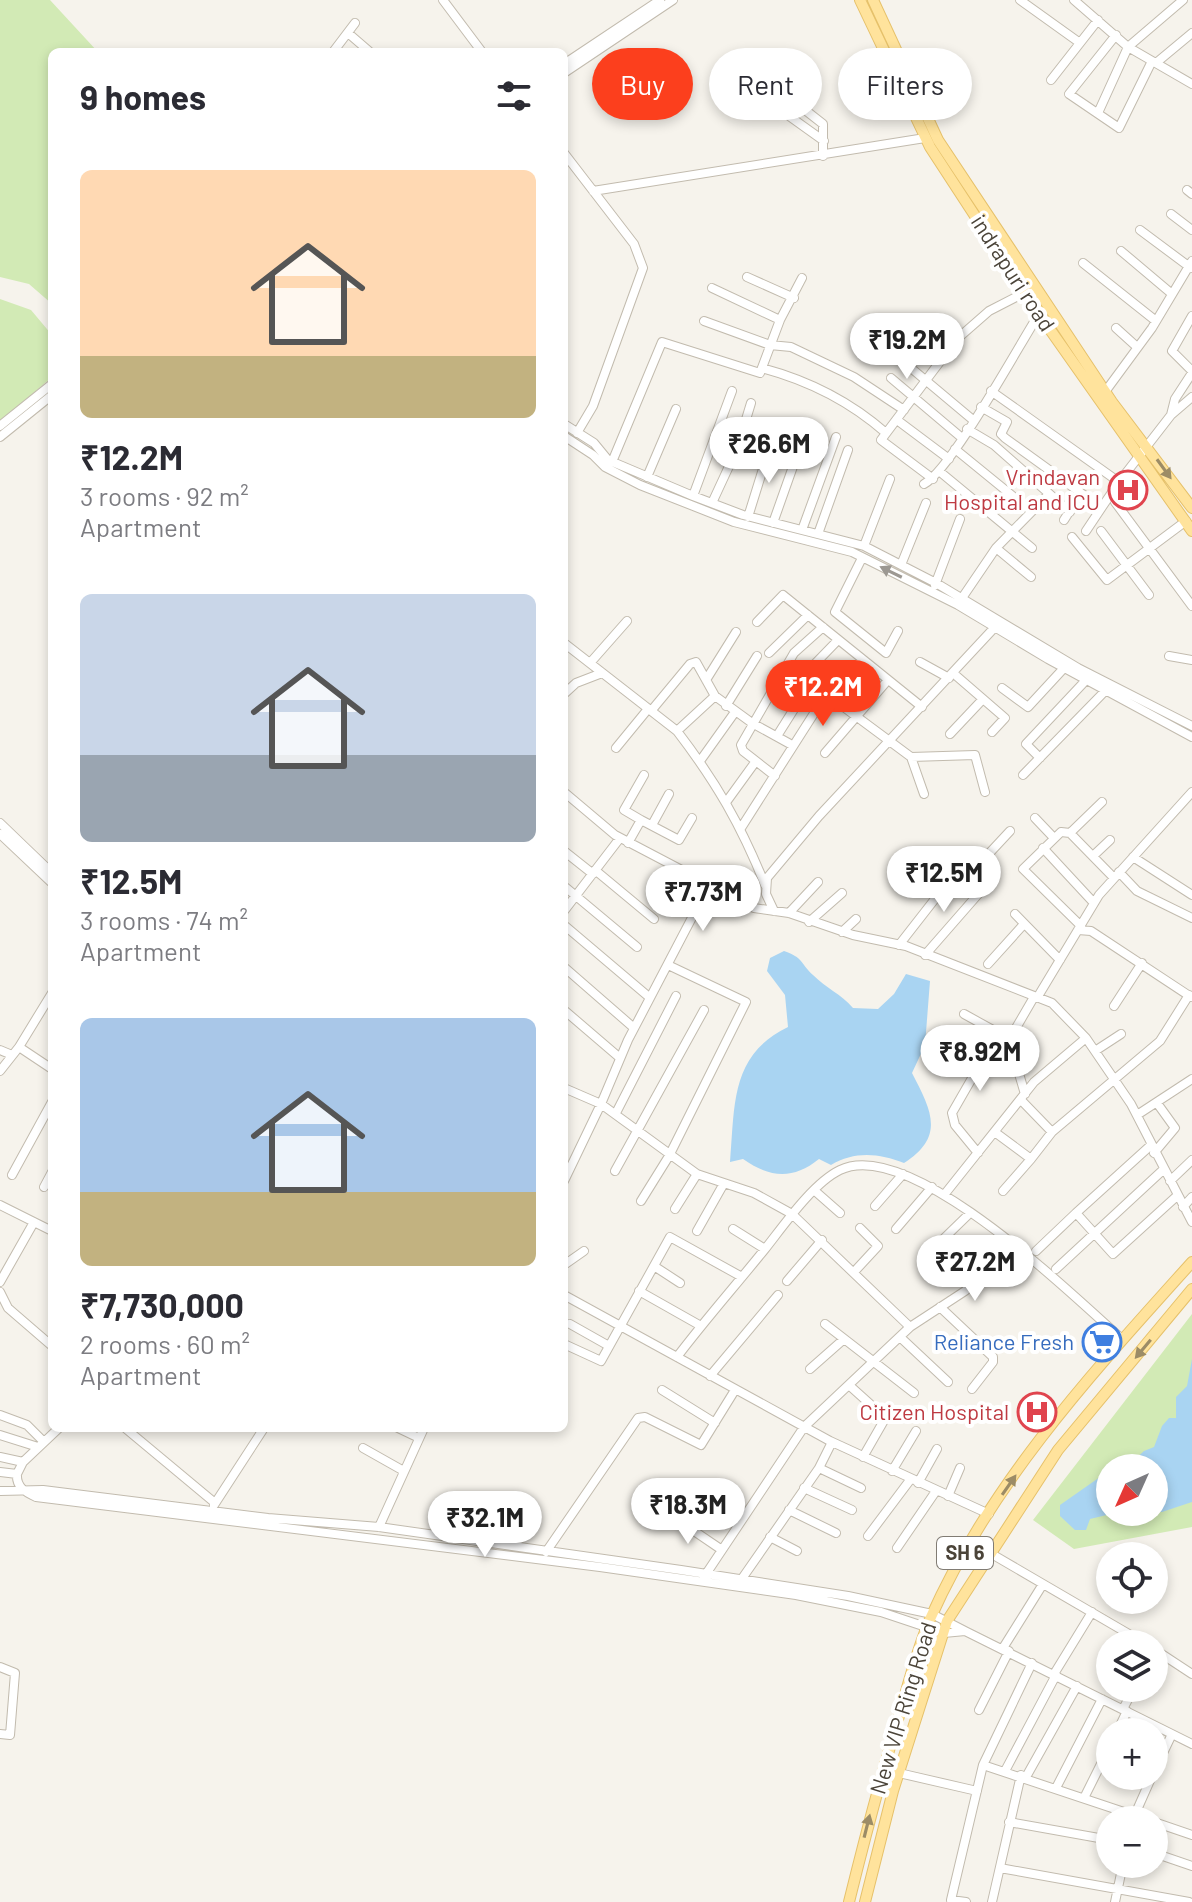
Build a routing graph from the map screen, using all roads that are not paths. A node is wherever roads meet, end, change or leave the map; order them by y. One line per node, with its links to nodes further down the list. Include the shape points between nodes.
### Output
1 (443, 0): 18 (street)
2 (660, 0): 19 (street)
3 (673, 0): 21 (street)
4 (860, 0): 27 (main road, indrapuri road)
5 (873, 0): 62 (main road, indrapuri road, via 938,140)
6 (1020, 0): 14 (street)
7 (1183, 0): 15 (street)
8 (1082, 2): 9 (street)
9 (1098, 20): 13 (street); 14 (street)
10 (355, 23): 11 (street)
11 (348, 33): 16 (street); 17 (street)
12 (1192, 33): 20 (street)
13 (1116, 35): 15 (street); 24 (street, via 1069,94)
14 (1080, 43): 22 (street)
15 (1128, 47): 20 (street); 24 (street)
16 (340, 48)
17 (365, 48)
18 (479, 48)
19 (568, 61)
20 (1154, 62): 23 (street); 24 (street, via 1119,128)
21 (568, 70)
22 (1051, 80)
23 (1192, 84)
24 (1098, 113)
25 (795, 120): 28 (street)
26 (818, 120): 28 (street)
27 (925, 138): 29 (street); 41 (main road, indrapuri road)
28 (824, 141): 29 (street)
29 (823, 156): 31 (street)
30 (568, 161): 31 (street)
31 (593, 191): 76 (street, via 634,244 643,268 593,406)
32 (1171, 214): 34 (street)
33 (1140, 230): 37 (street)
34 (1192, 230)
35 (1121, 251): 42 (street)
36 (1083, 263): 48 (street)
37 (1191, 265): 42 (street)
38 (747, 277): 43 (street)
39 (802, 278): 43 (street)
40 (712, 288): 46 (street)
41 (1026, 292): 44 (main road, indrapuri road); 53 (street, via 989,311)
42 (1172, 294): 48 (street)
43 (794, 298): 46 (street)
44 (1039, 314): 61 (street); 62 (main road, indrapuri road)
45 (1192, 316): 56 (street, via 1172,351)
46 (780, 320): 51 (street)
47 (704, 321): 51 (street)
48 (1156, 321): 52 (street)
49 (1116, 328): 52 (street)
50 (923, 344): 53 (street)
51 (770, 345): 55 (street); 69 (street, via 818,359)
52 (1137, 347): 62 (street)
53 (943, 359): 58 (street)
54 (905, 363): 58 (street)
55 (762, 368): 77 (street, via 797,377 865,414); 88 (street, via 760,373 662,342)
56 (1192, 372): 70 (street)
57 (891, 378): 65 (street)
58 (927, 381): 65 (street); 72 (street)
59 (48, 387): 73 (street)
60 (732, 391): 95 (street)
61 (991, 391): 67 (street); 92 (street)
62 (1102, 396): 84 (main road, indrapuri road)
63 (1192, 397): 70 (street)
64 (48, 398): 78 (street)
65 (914, 399): 69 (street); 81 (street)
66 (751, 403): 97 (street)
67 (981, 407): 72 (street); 93 (street, via 1007,422 1001,434 1005,438)
68 (676, 409): 89 (street)
69 (904, 410): 71 (street)
70 (1171, 415): 84 (street)
71 (897, 420): 77 (street); 87 (street)
72 (973, 420): 75 (street)
73 (0, 426)
74 (568, 426): 76 (street)
75 (967, 429): 81 (street); 94 (street, via 994,445)
76 (578, 431): 80 (street); 88 (street)
77 (886, 433): 90 (street, via 881,440)
78 (0, 437)
79 (836, 437): 106 (street)
80 (568, 438): 116 (street, via 605,467 640,485 734,522)
81 (962, 438): 82 (street)
82 (955, 449): 87 (street); 101 (street)
83 (848, 450): 110 (street)
84 (1144, 452): 92 (street); 100 (main road, indrapuri road, one-way to 100); 105 (main road, indrapuri road)
85 (767, 456): 102 (street)
86 (796, 458): 104 (street)
87 (949, 459): 90 (street)
88 (612, 462): 89 (street)
89 (647, 477): 95 (street)
90 (932, 478): 107 (street)
91 (890, 479): 112 (street)
92 (1119, 482): 99 (street)
93 (1081, 493): 94 (street, via 1067,516); 99 (street)
94 (1049, 494): 101 (street)
95 (693, 496): 97 (street)
96 (1115, 502): 115 (street)
97 (712, 503): 102 (street)
98 (926, 503): 117 (street)
99 (1102, 507): 108 (street)
100 (1192, 508)
101 (1031, 511): 107 (street)
102 (748, 517): 104 (street)
103 (960, 519): 120 (street)
104 (773, 523): 106 (street)
105 (1189, 526): 115 (street)
106 (802, 530): 110 (street)
107 (1012, 531): 113 (street); 114 (street)
108 (1086, 531)
109 (1101, 531): 118 (street)
110 (818, 534): 112 (street)
111 (1072, 537): 118 (street, via 1105,580)
112 (864, 546): 117 (street)
113 (996, 548): 119 (street); 123 (street)
114 (1032, 548)
115 (1150, 549): 118 (street); 124 (street)
116 (862, 558): 121 (street, one-way to 116); 130 (street, via 835,612 886,653)
117 (901, 565): 120 (street)
118 (1127, 566): 122 (street)
119 (1031, 577)
120 (936, 583): 121 (street); 123 (street)
121 (932, 592): 123 (street)
122 (1149, 595)
123 (960, 601): 129 (street); 144 (street)
124 (1192, 606)
125 (808, 615): 127 (street, via 783,595); 128 (street); 134 (street)
126 (627, 621): 140 (street)
127 (757, 622)
128 (823, 627): 132 (street); 159 (street, via 794,653)
129 (995, 627): 141 (street); 143 (street)
130 (898, 631)
131 (736, 632): 145 (street)
132 (838, 640): 137 (street); 147 (street, via 804,675)
133 (568, 646): 140 (street)
134 (769, 653)
135 (757, 656): 154 (street)
136 (1169, 656): 138 (street)
137 (862, 659): 146 (street); 151 (street)
138 (1192, 660)
139 (920, 662): 143 (street)
140 (590, 663): 142 (street)
141 (1064, 668): 144 (street); 148 (street, via 1028,707)
142 (602, 673): 150 (street); 156 (street)
143 (951, 675): 153 (street); 155 (street)
144 (1089, 678): 149 (street); 171 (street, via 1026,744)
145 (706, 680): 152 (street); 156 (street, via 696,662 690,664)
146 (888, 680): 155 (street); 158 (street)
147 (811, 682): 151 (street); 164 (street)
148 (1002, 688)
149 (1108, 688): 160 (street); 165 (street); 171 (street)
150 (568, 690)
151 (829, 695): 158 (street); 167 (street)
152 (715, 696): 154 (street); 161 (street)
153 (983, 699): 162 (street, via 1005,718); 163 (street)
154 (726, 706): 157 (street)
155 (922, 707): 166 (street)
156 (650, 710): 161 (street); 168 (street)
157 (735, 712): 159 (street); 172 (street)
158 (857, 716): 166 (street); 169 (street)
159 (752, 723): 164 (street); 173 (street, via 741,748)
160 (1192, 726)
161 (677, 731): 172 (street)
162 (992, 732)
163 (950, 734)
164 (777, 736): 167 (street)
165 (1192, 737)
166 (888, 743): 170 (street); 206 (street, via 819,816)
167 (792, 745): 176 (street)
168 (616, 748)
169 (825, 753)
170 (911, 757): 177 (street, via 973,754); 180 (street)
171 (1040, 758): 175 (street)
172 (700, 761): 182 (street)
173 (756, 761): 176 (street); 182 (street)
174 (644, 775): 186 (street, via 624,810)
175 (1023, 775)
176 (775, 776): 189 (street)
177 (985, 792)
178 (1192, 792): 199 (street)
179 (669, 794): 188 (street)
180 (924, 794)
181 (568, 795): 194 (street)
182 (727, 801): 189 (street)
183 (1102, 802): 191 (street)
184 (692, 818): 188 (street, via 679,840)
185 (1035, 818): 193 (street)
186 (641, 820): 188 (street); 194 (street)
187 (0, 823): 201 (street)
188 (652, 825)
189 (741, 828): 206 (street)
190 (1010, 831): 227 (street, via 983,860 994,876)
191 (1070, 833): 193 (street); 198 (street)
192 (0, 834): 204 (street)
193 (1054, 838): 196 (street)
194 (624, 840): 202 (street); 207 (street)
195 (1110, 840): 198 (street)
196 (1043, 848): 212 (street); 223 (street, via 1024,865 1025,873)
197 (568, 854): 202 (street)
198 (1093, 856): 203 (street)
199 (1133, 857): 203 (street); 211 (street)
200 (963, 863): 225 (street)
201 (48, 869)
202 (594, 872): 210 (street); 218 (street)
203 (1116, 875): 212 (street); 217 (street)
204 (48, 879)
205 (818, 882): 215 (street)
206 (765, 885): 214 (street)
207 (708, 887): 214 (street, via 754,908); 231 (street)
208 (568, 889): 210 (street)
209 (842, 893): 220 (street)
210 (576, 895): 213 (street); 226 (street)
211 (1192, 895)
212 (1094, 903): 223 (street)
213 (568, 906)
214 (774, 911): 215 (street)
215 (789, 913): 220 (street)
216 (1015, 914): 221 (street)
217 (1192, 918)
218 (654, 919)
219 (856, 919): 224 (street)
220 (809, 922): 224 (street)
221 (1024, 924): 228 (street); 230 (street)
222 (568, 928): 236 (street)
223 (1079, 928): 228 (street); 229 (street)
224 (842, 932): 225 (street)
225 (899, 945): 227 (street)
226 (637, 947)
227 (925, 955): 237 (street)
228 (1060, 960): 237 (street)
229 (1142, 963): 234 (street); 239 (street)
230 (988, 964)
231 (668, 965): 236 (street); 270 (street, via 746,1002)
232 (568, 970): 244 (street)
233 (1192, 981): 234 (street)
234 (1189, 994): 256 (street, via 1160,1041)
235 (676, 996): 263 (street)
236 (649, 997): 244 (street)
237 (1035, 998): 247 (street, via 1052,1003); 248 (street)
238 (48, 1000): 249 (street)
239 (1114, 1006)
240 (48, 1008): 249 (street)
241 (704, 1010): 265 (street)
242 (568, 1013): 253 (street)
243 (964, 1014): 245 (street)
244 (634, 1028): 253 (street)
245 (998, 1033): 248 (street); 269 (street, via 952,1113 955,1125)
246 (1121, 1034): 251 (street)
247 (1086, 1038): 251 (street); 259 (street)
248 (1009, 1040): 259 (street)
249 (21, 1044): 252 (street); 254 (street)
250 (0, 1050): 252 (street)
251 (1095, 1051): 256 (street)
252 (12, 1055): 255 (street)
253 (620, 1058): 261 (street)
254 (48, 1066)
255 (0, 1071)
256 (1113, 1078): 264 (street); 266 (street)
257 (1192, 1079): 260 (street)
258 (568, 1090): 261 (street)
259 (1023, 1097): 266 (street); 267 (street)
260 (1157, 1103): 264 (street); 268 (street, via 1175,1128)
261 (601, 1104): 263 (street); 272 (street)
262 (48, 1109): 280 (street)
263 (616, 1113): 265 (street)
264 (1137, 1115): 268 (street)
265 (640, 1131): 270 (street); 277 (street)
266 (1052, 1132): 273 (street)
267 (996, 1133): 269 (street); 273 (street)
268 (1152, 1150): 275 (street); 298 (street)
269 (978, 1153): 288 (street)
270 (669, 1156): 278 (street); 291 (street)
271 (568, 1157): 272 (street)
272 (573, 1159): 276 (street)
273 (1031, 1159): 287 (street)
274 (1192, 1160): 282 (street)
275 (1164, 1169): 282 (street); 307 (street)
276 (568, 1171)
277 (615, 1171)
278 (697, 1174): 283 (street); 295 (street)
279 (903, 1174): 285 (street); 286 (street, via 854,1164); 293 (street)
280 (12, 1175)
281 (48, 1180): 284 (street)
282 (1170, 1181): 289 (street)
283 (723, 1185): 299 (street, via 754,1193); 306 (street)
284 (44, 1187)
285 (932, 1187): 288 (street); 305 (street)
286 (815, 1191): 296 (street); 299 (street)
287 (1003, 1191)
288 (944, 1195): 297 (street)
289 (1178, 1195): 294 (street); 307 (street, via 1113,1254)
290 (1192, 1197): 294 (street)
291 (641, 1201)
292 (1, 1206): 300 (street)
293 (875, 1206)
294 (1183, 1207): 301 (street)
295 (675, 1209)
296 (840, 1213)
297 (970, 1213): 309 (street); 310 (street)
298 (1076, 1213): 307 (street); 313 (street)
299 (792, 1214): 308 (street); 311 (street)
300 (34, 1222): 303 (street); 319 (street)
301 (1192, 1222)
302 (860, 1228): 318 (street, via 878,1246)
303 (48, 1229)
304 (733, 1229): 311 (street)
305 (896, 1229)
306 (697, 1231)
307 (1094, 1234): 317 (street)
308 (822, 1240): 318 (street); 321 (street)
309 (1015, 1246): 328 (street); 336 (street)
310 (934, 1248)
311 (765, 1249): 320 (street)
312 (584, 1251): 314 (street)
313 (1036, 1251)
314 (568, 1262)
315 (1192, 1262): 336 (main road, New VIP Ring Road / SH 6)
316 (654, 1266): 320 (street, via 670,1237); 322 (street); 324 (street)
317 (1056, 1269)
318 (854, 1272): 333 (street)
319 (6, 1275)
320 (742, 1277): 332 (street)
321 (787, 1281)
322 (680, 1283)
323 (1192, 1289): 397 (main road, New VIP Ring Road, one-way to 397, via 1058,1450)
324 (639, 1291): 331 (street); 332 (street)
325 (0, 1292): 337 (street, via 8,1308)
326 (778, 1295): 343 (street)
327 (568, 1297): 331 (street)
328 (940, 1307): 333 (street); 346 (street, via 993,1357)
329 (570, 1324): 339 (street)
330 (825, 1324): 335 (street)
331 (619, 1325): 339 (street); 340 (street)
332 (701, 1326): 340 (street)
333 (910, 1327): 334 (street)
334 (900, 1337): 341 (street); 344 (street)
335 (844, 1339): 341 (street); 342 (street)
336 (1122, 1339): 386 (main road, New VIP Ring Road / SH 6, one-way to 336, via 1049,1427)
337 (48, 1343)
338 (568, 1346): 339 (street, via 599,1362)
339 (609, 1346)
340 (677, 1357): 343 (street)
341 (875, 1361): 345 (street); 349 (street)
342 (810, 1369)
343 (710, 1376): 348 (street)
344 (948, 1382)
345 (850, 1386): 350 (street); 354 (street)
346 (972, 1389)
347 (662, 1390): 353 (street)
348 (735, 1390): 353 (street); 354 (street)
349 (914, 1393)
350 (870, 1404)
351 (890, 1410): 368 (street)
352 (0, 1415): 364 (street, via 27,1425)
353 (715, 1423): 396 (street, via 700,1445 638,1418)
354 (804, 1427): 363 (street); 394 (street)
355 (916, 1431): 373 (street)
356 (54, 1432): 364 (street)
357 (129, 1432): 385 (street)
358 (261, 1432): 385 (street)
359 (406, 1432): 362 (street)
360 (422, 1432): 362 (street)
361 (0, 1435): 364 (street)
362 (419, 1438): 372 (street)
363 (832, 1442): 368 (street); 370 (street)
364 (41, 1444): 369 (street)
365 (363, 1448): 372 (street)
366 (937, 1449): 376 (street)
367 (0, 1457): 369 (street)
368 (863, 1457): 373 (street)
369 (23, 1462): 375 (street)
370 (819, 1468): 377 (street); 378 (street)
371 (960, 1468): 382 (street)
372 (402, 1470): 388 (street)
373 (892, 1471): 376 (street)
374 (0, 1472): 375 (street)
375 (17, 1474): 381 (street)
376 (914, 1482): 380 (street); 390 (street)
377 (804, 1488): 383 (street); 384 (street)
378 (861, 1488)
379 (0, 1491): 381 (street)
380 (936, 1491): 382 (street); 393 (street)
381 (25, 1492): 385 (street)
382 (948, 1496): 386 (street)
383 (789, 1510): 389 (street); 391 (street)
384 (852, 1510)
385 (210, 1511): 388 (street); 392 (street)
386 (989, 1514): 402 (main road, New VIP Ring Road / SH 6)
387 (672, 1516): 394 (street)
388 (379, 1527): 392 (street)
389 (836, 1533)
390 (868, 1536)
391 (770, 1537): 395 (street); 399 (street)
392 (418, 1538): 396 (street); 398 (street)
393 (897, 1548)
394 (722, 1550): 398 (street)
395 (797, 1551)
396 (546, 1552): 398 (street)
397 (990, 1553): 400 (street); 403 (main road, New VIP Ring Road)
398 (704, 1578): 399 (street); 402 (street)
399 (741, 1580): 402 (street)
400 (1043, 1584): 401 (street); 405 (street)
401 (1092, 1612): 404 (street); 409 (street)
402 (930, 1619): 403 (street); 441 (main road, New VIP Ring Road / SH 6, one-way to 402, via 874,1797)
403 (946, 1627): 405 (street); 425 (main road, New VIP Ring Road)
404 (1122, 1630)
405 (1006, 1649): 407 (street); 416 (street)
406 (1168, 1658): 410 (street)
407 (1032, 1663): 409 (street); 423 (street)
408 (0, 1667): 419 (street, via 15,1673 10,1735)
409 (1055, 1674): 411 (street); 424 (street)
410 (1192, 1674)
411 (1077, 1686): 412 (street); 427 (street)
412 (1096, 1696)
413 (1100, 1702): 428 (street)
414 (1108, 1702): 417 (street)
415 (1128, 1702): 417 (street)
416 (979, 1710)
417 (1125, 1710): 418 (street); 420 (street)
418 (1122, 1718)
419 (0, 1734)
420 (1172, 1734): 421 (street); 422 (street)
421 (1168, 1742)
422 (1192, 1744)
423 (983, 1765): 424 (street); 429 (street)
424 (1005, 1771): 427 (street)
425 (899, 1773): 429 (street); 442 (main road, New VIP Ring Road)
426 (1096, 1774): 430 (street)
427 (1024, 1776): 428 (street); 432 (street)
428 (1056, 1788): 430 (street)
429 (977, 1791): 443 (street, via 951,1900)
430 (1084, 1798): 431 (street)
431 (1104, 1806)
432 (1009, 1822): 435 (street); 438 (street)
433 (1168, 1827): 434 (street)
434 (1192, 1835)
435 (1096, 1838)
436 (1168, 1858): 437 (street)
437 (1192, 1866)
438 (1000, 1868): 440 (street); 444 (street)
439 (1120, 1878): 440 (street)
440 (1118, 1889): 445 (street); 446 (street)
441 (849, 1902)
442 (865, 1902)
443 (966, 1902)
444 (992, 1902)
445 (1115, 1902)
446 (1189, 1902)

